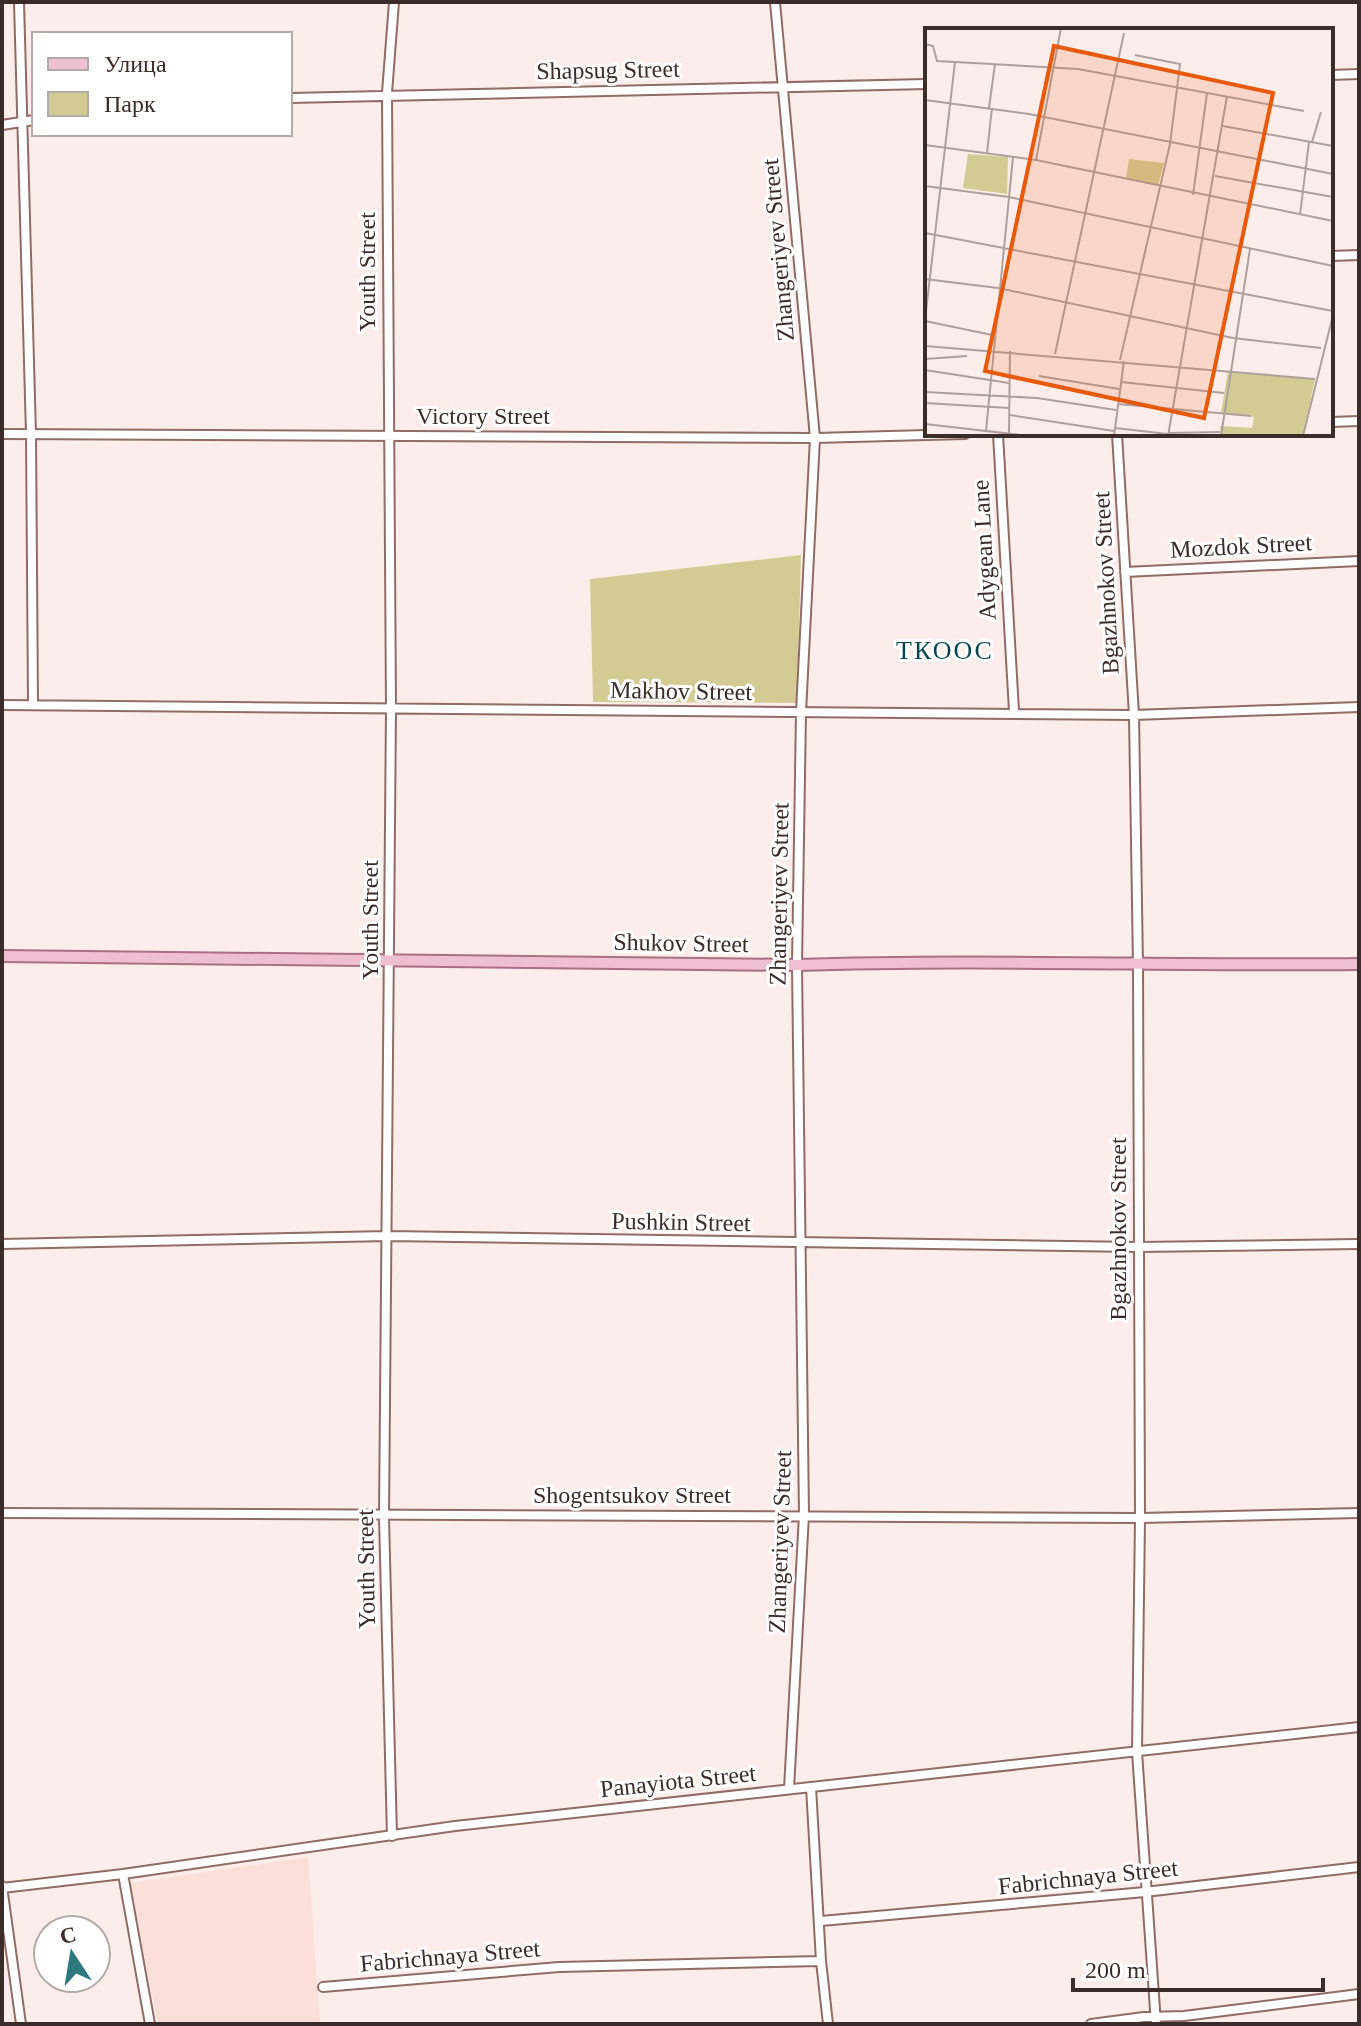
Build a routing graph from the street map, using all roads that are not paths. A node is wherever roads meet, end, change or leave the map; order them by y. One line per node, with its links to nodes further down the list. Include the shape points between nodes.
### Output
1 (19, 2): 11 (street)
2 (775, 2): 7 (street, Zhangeriyev Street)
3 (394, 3): 8 (street, Youth Street)
4 (1359, 74): 5 (street)
5 (1333, 75)
6 (925, 84): 7 (street, Shapsug Street)
7 (784, 87): 8 (street, Shapsug Street); 23 (street, Zhangeriyev Street)
8 (387, 93): 9 (street, Shapsug Street); 20 (street, Youth Street)
9 (292, 98)
10 (32, 120): 11 (street)
11 (23, 121): 12 (street); 18 (street)
12 (2, 125)
13 (1359, 255): 14 (street)
14 (1333, 256)
15 (1359, 421): 16 (street)
16 (1333, 422)
17 (2, 434): 18 (street, Victory Street)
18 (31, 434): 20 (street, Victory Street); 26 (street)
19 (925, 435): 23 (street, Victory Street)
20 (387, 436): 23 (street, Victory Street); 29 (street, Youth Street)
21 (998, 436): 30 (street, Adygean Lane)
22 (1117, 436): 25 (street, Bgazhnokov Street)
23 (815, 438): 31 (street, Zhangeriyev Street)
24 (1359, 561): 25 (street, Mozdok Street)
25 (1125, 572): 32 (street, Bgazhnokov Street)
26 (33, 703): 27 (street, Makhov Street); 29 (street, Makhov Street)
27 (2, 705)
28 (1359, 707): 32 (street, Makhov Street)
29 (391, 709): 31 (street, Makhov Street); 34 (street, Youth Street)
30 (1014, 711): 31 (street, Makhov Street); 32 (street, Makhov Street)
31 (801, 712): 36 (street, Zhangeriyev Street)
32 (1134, 715): 37 (street, Bgazhnokov Street)
33 (2, 956): 34 (main road, Shukov Street)
34 (390, 959): 36 (main road, Shukov Street); 38 (street, Youth Street)
35 (1359, 964): 37 (main road, Shukov Street)
36 (797, 965): 37 (main road, Shukov Street, via 920,961); 40 (street, Zhangeriyev Street)
37 (1138, 966): 42 (street, Bgazhnokov Street)
38 (388, 1236): 39 (street, Pushkin Street); 40 (street, Pushkin Street); 46 (street, Youth Street)
39 (2, 1244)
40 (801, 1244): 42 (street, Pushkin Street); 45 (street, Zhangeriyev Street)
41 (1359, 1244): 42 (street, Pushkin Street)
42 (1138, 1247): 47 (street, Bgazhnokov Street)
43 (2, 1513): 46 (street, Shogentsukov Street)
44 (1359, 1513): 47 (street, Shogentsukov Street)
45 (804, 1515): 46 (street, Shogentsukov Street); 47 (street, Shogentsukov Street); 51 (street, Zhangeriyev Street)
46 (384, 1517): 52 (street, Youth Street)
47 (1140, 1518): 49 (street, Bgazhnokov Street)
48 (1359, 1727): 49 (street, Panayiota Street)
49 (1137, 1752): 50 (street, Panayiota Street); 56 (street, Bgazhnokov Street)
50 (811, 1787): 51 (street, Panayiota Street); 57 (street)
51 (789, 1789): 52 (street, Panayiota Street)
52 (392, 1836): 54 (street, Panayiota Street)
53 (1359, 1867): 56 (street, Fabrichnaya Street)
54 (123, 1874): 55 (street, Panayiota Street); 63 (street)
55 (2, 1887): 62 (street)
56 (1145, 1892): 57 (street, Fabrichnaya Street); 61 (street, Bgazhnokov Street)
57 (821, 1921): 58 (street)
58 (821, 1961): 59 (street, Fabrichnaya Street, via 559,1967); 64 (street)
59 (323, 1987)
60 (1359, 1994): 61 (street)
61 (1156, 2021): 65 (street, via 1129,2018)
62 (21, 2024)
63 (150, 2024)
64 (828, 2024)
65 (1091, 2024)

